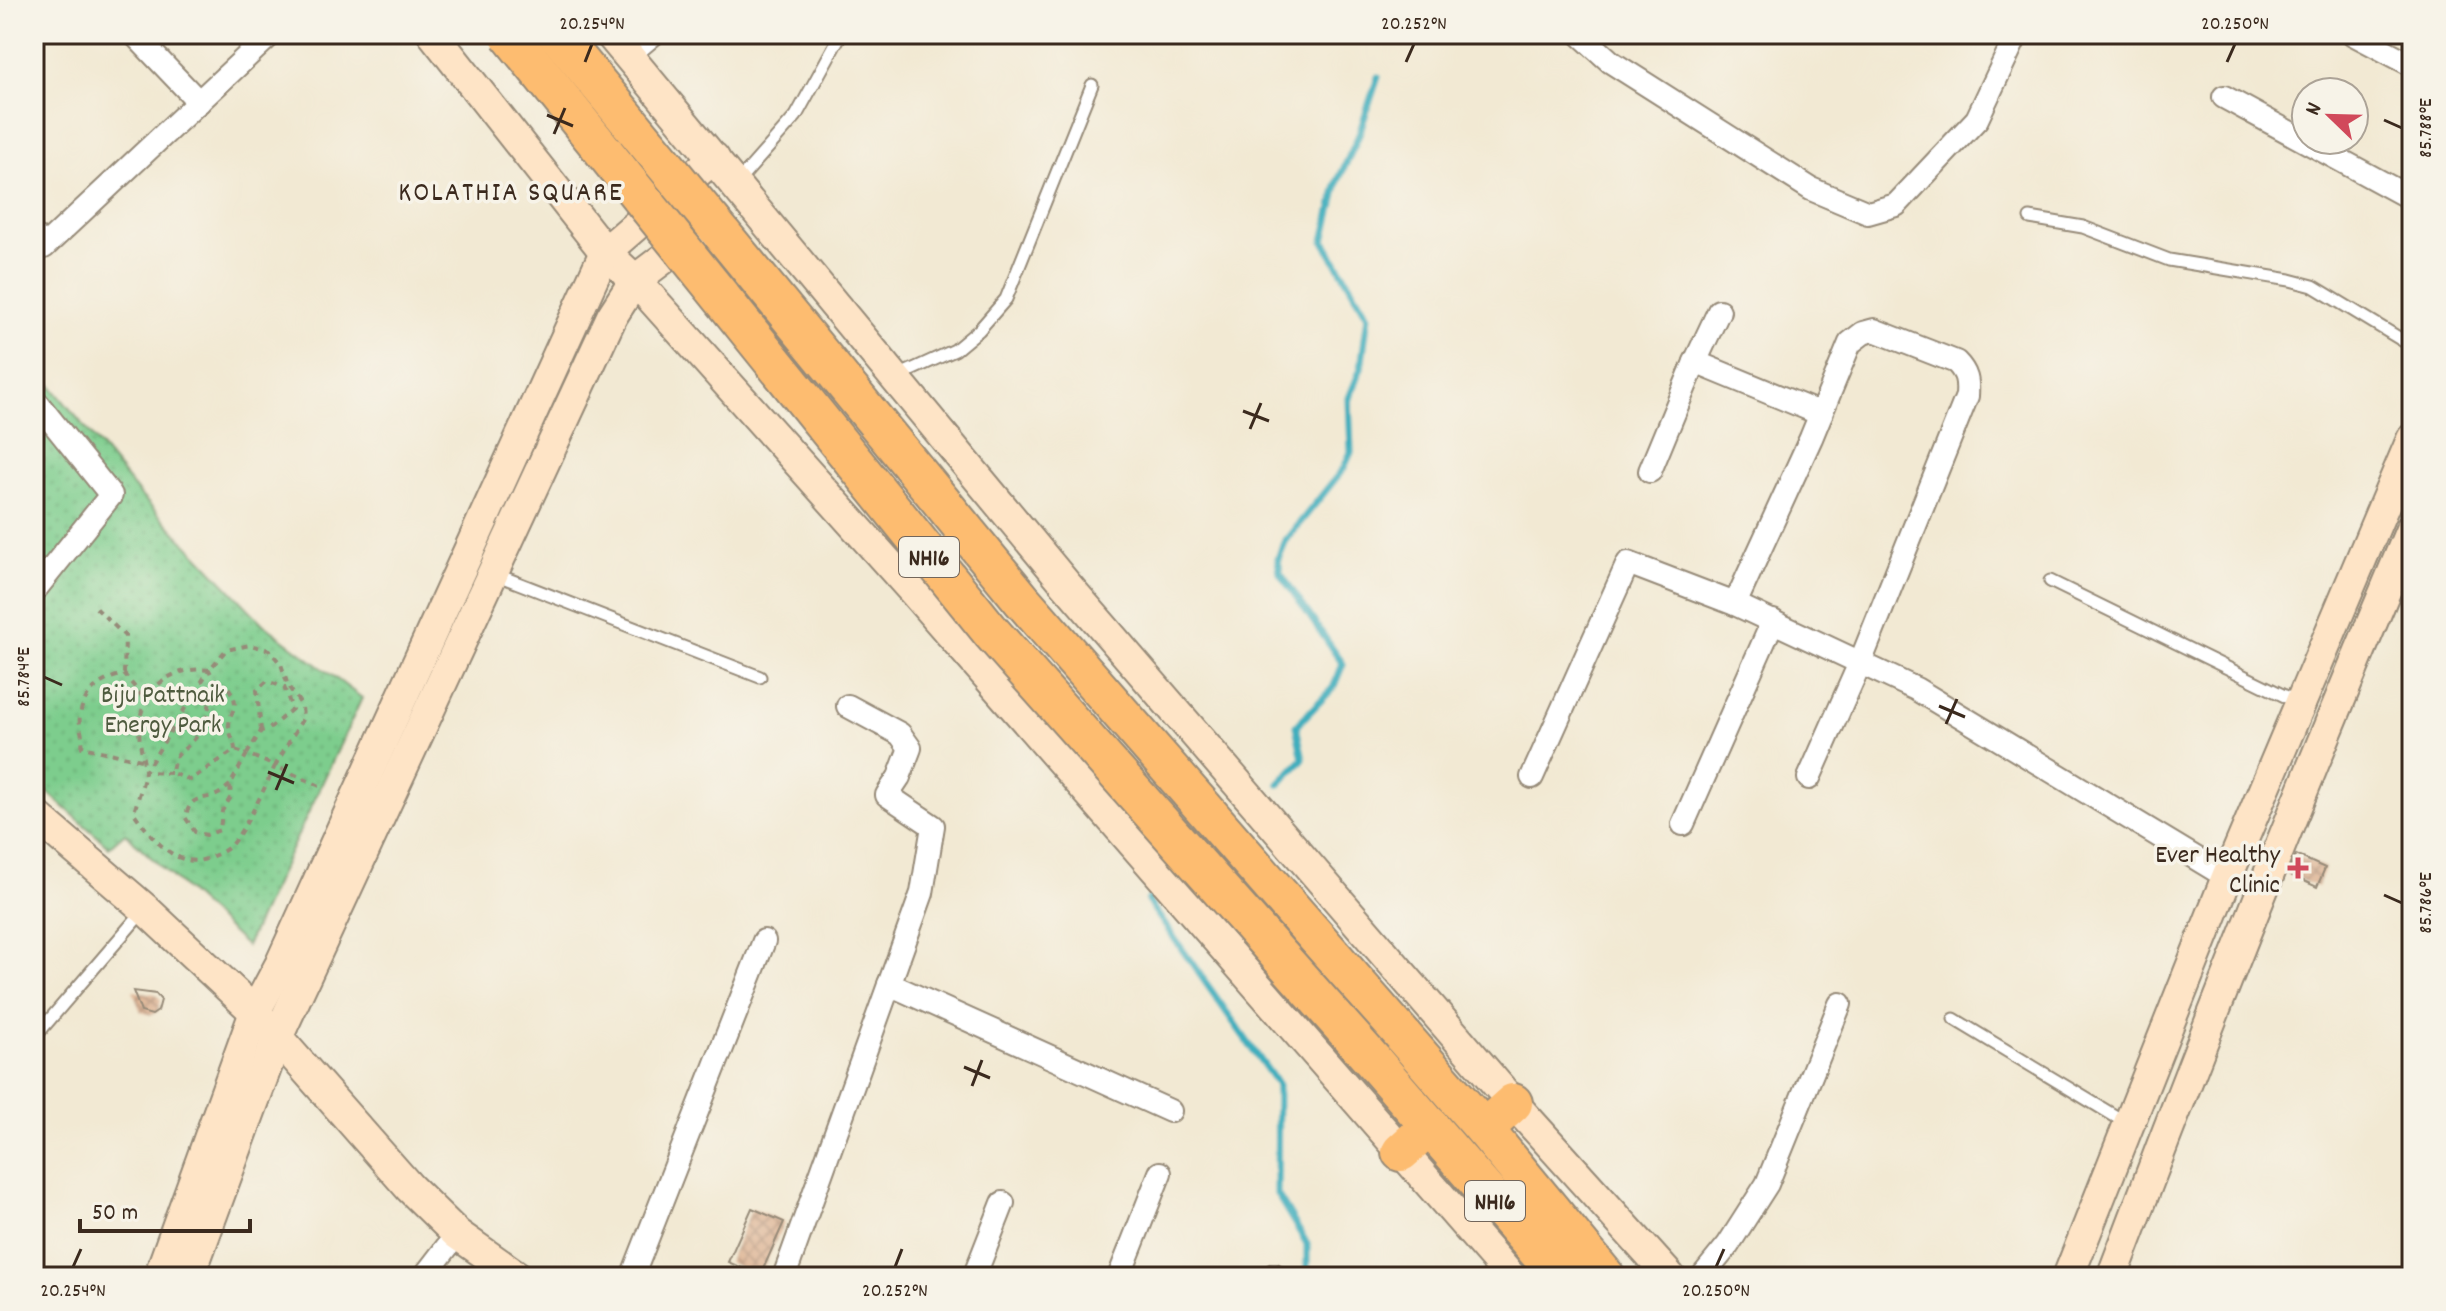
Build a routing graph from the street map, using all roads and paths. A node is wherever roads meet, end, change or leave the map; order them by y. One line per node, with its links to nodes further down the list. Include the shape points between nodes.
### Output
1 (134, 34): 15 (street)
2 (271, 34): 15 (street)
3 (433, 34): 21 (street)
4 (509, 34): 71 (highway, NH16, bridge, via 992,633)
5 (557, 34): 72 (highway, NH16, bridge, via 1022,600)
6 (653, 34): 11 (street)
7 (841, 34): 17 (lane, via 796,116)
8 (1580, 34): 9 (street, via 1611,62 1811,189 1868,213 1896,205 1977,119)
9 (2017, 34)
10 (2353, 34): 12 (street)
11 (619, 45): 16 (street)
12 (2412, 65)
13 (1092, 85): 26 (lane, via 1006,299 955,350)
14 (2224, 97): 18 (street)
15 (199, 102): 20 (street, via 44,247)
16 (714, 158): 17 (street); 21 (street)
17 (741, 191): 22 (street); 26 (street)
18 (2412, 199)
19 (2030, 218): 24 (lane, via 2083,227 2169,260 2313,286)
20 (34, 235)
21 (605, 252): 22 (street); 64 (street)
22 (635, 280): 32 (street, via 612,316); 73 (street)
23 (1719, 311): 25 (street)
24 (2412, 346)
25 (1695, 362): 28 (street); 30 (street)
26 (893, 378): 68 (street)
27 (34, 399): 34 (street, via 111,495)
28 (1821, 414): 35 (street); 38 (street, via 1850,343 1863,333 1874,330 1965,370 1967,396 1957,426)
29 (2412, 439): 44 (street)
30 (1650, 471)
31 (2412, 527): 91 (street, via 2304,783)
32 (493, 573): 41 (lane); 67 (street)
33 (2050, 581): 44 (lane)
34 (34, 591)
35 (1735, 604): 37 (street); 53 (street, via 1628,563)
36 (96, 608): 40 (path, via 125,636)
37 (1773, 621): 38 (street); 58 (street)
38 (1860, 663): 54 (street); 59 (street, via 1916,689)
39 (209, 670): 42 (path); 43 (path, via 182,670 157,685); 50 (path, via 226,650 250,645 269,650 281,664 303,718); 51 (path)
40 (124, 674): 43 (path); 49 (path, via 91,689 79,716 82,747)
41 (760, 677)
42 (218, 687): 47 (path, via 228,687 234,697 229,725); 52 (path, via 196,737 173,762)
43 (147, 701): 49 (path, via 140,720)
44 (2299, 703): 59 (street)
45 (848, 706): 62 (street, via 900,734 910,748 887,795 933,826 922,893)
46 (261, 731): 46 (path, via 292,709 284,687 267,681 257,690); 48 (path)
47 (235, 750): 48 (path); 52 (path, via 190,780)
48 (247, 754): 50 (path); 55 (path)
49 (141, 760): 51 (path)
50 (275, 766): 51 (path, via 228,848 204,861 178,859 153,839 134,813); 56 (path)
51 (145, 772): 52 (path)
52 (172, 773)
53 (1532, 777)
54 (1809, 778)
55 (230, 785): 55 (path, via 220,830 195,832 185,817 190,804)
56 (320, 786)
57 (34, 814): 60 (street)
58 (1683, 824)
59 (2227, 877): 70 (street)
60 (145, 909): 64 (street); 66 (lane)
61 (764, 941): 81 (street)
62 (889, 984): 69 (street); 82 (street)
63 (1840, 1004): 89 (street, via 1767,1184)
64 (255, 1012): 67 (street); 77 (street)
65 (1954, 1019): 70 (lane)
66 (35, 1036)
67 (277, 1038): 76 (street); 78 (street)
68 (1513, 1103): 72 (highway); 88 (street)
69 (1170, 1111)
70 (2128, 1124): 90 (street)
71 (1430, 1126): 73 (highway); 86 (highway, NH16)
72 (1484, 1129): 87 (highway, NH16)
73 (1401, 1152): 85 (street)
74 (1160, 1173): 84 (street)
75 (1003, 1203): 83 (street)
76 (457, 1234): 79 (street); 80 (street)
77 (159, 1277)
78 (189, 1277)
79 (424, 1277)
80 (518, 1277)
81 (632, 1277)
82 (784, 1277)
83 (974, 1277)
84 (1119, 1277)
85 (1511, 1277)
86 (1560, 1277)
87 (1606, 1277)
88 (1670, 1277)
89 (1702, 1277)
90 (2068, 1277)
91 (2112, 1277)

